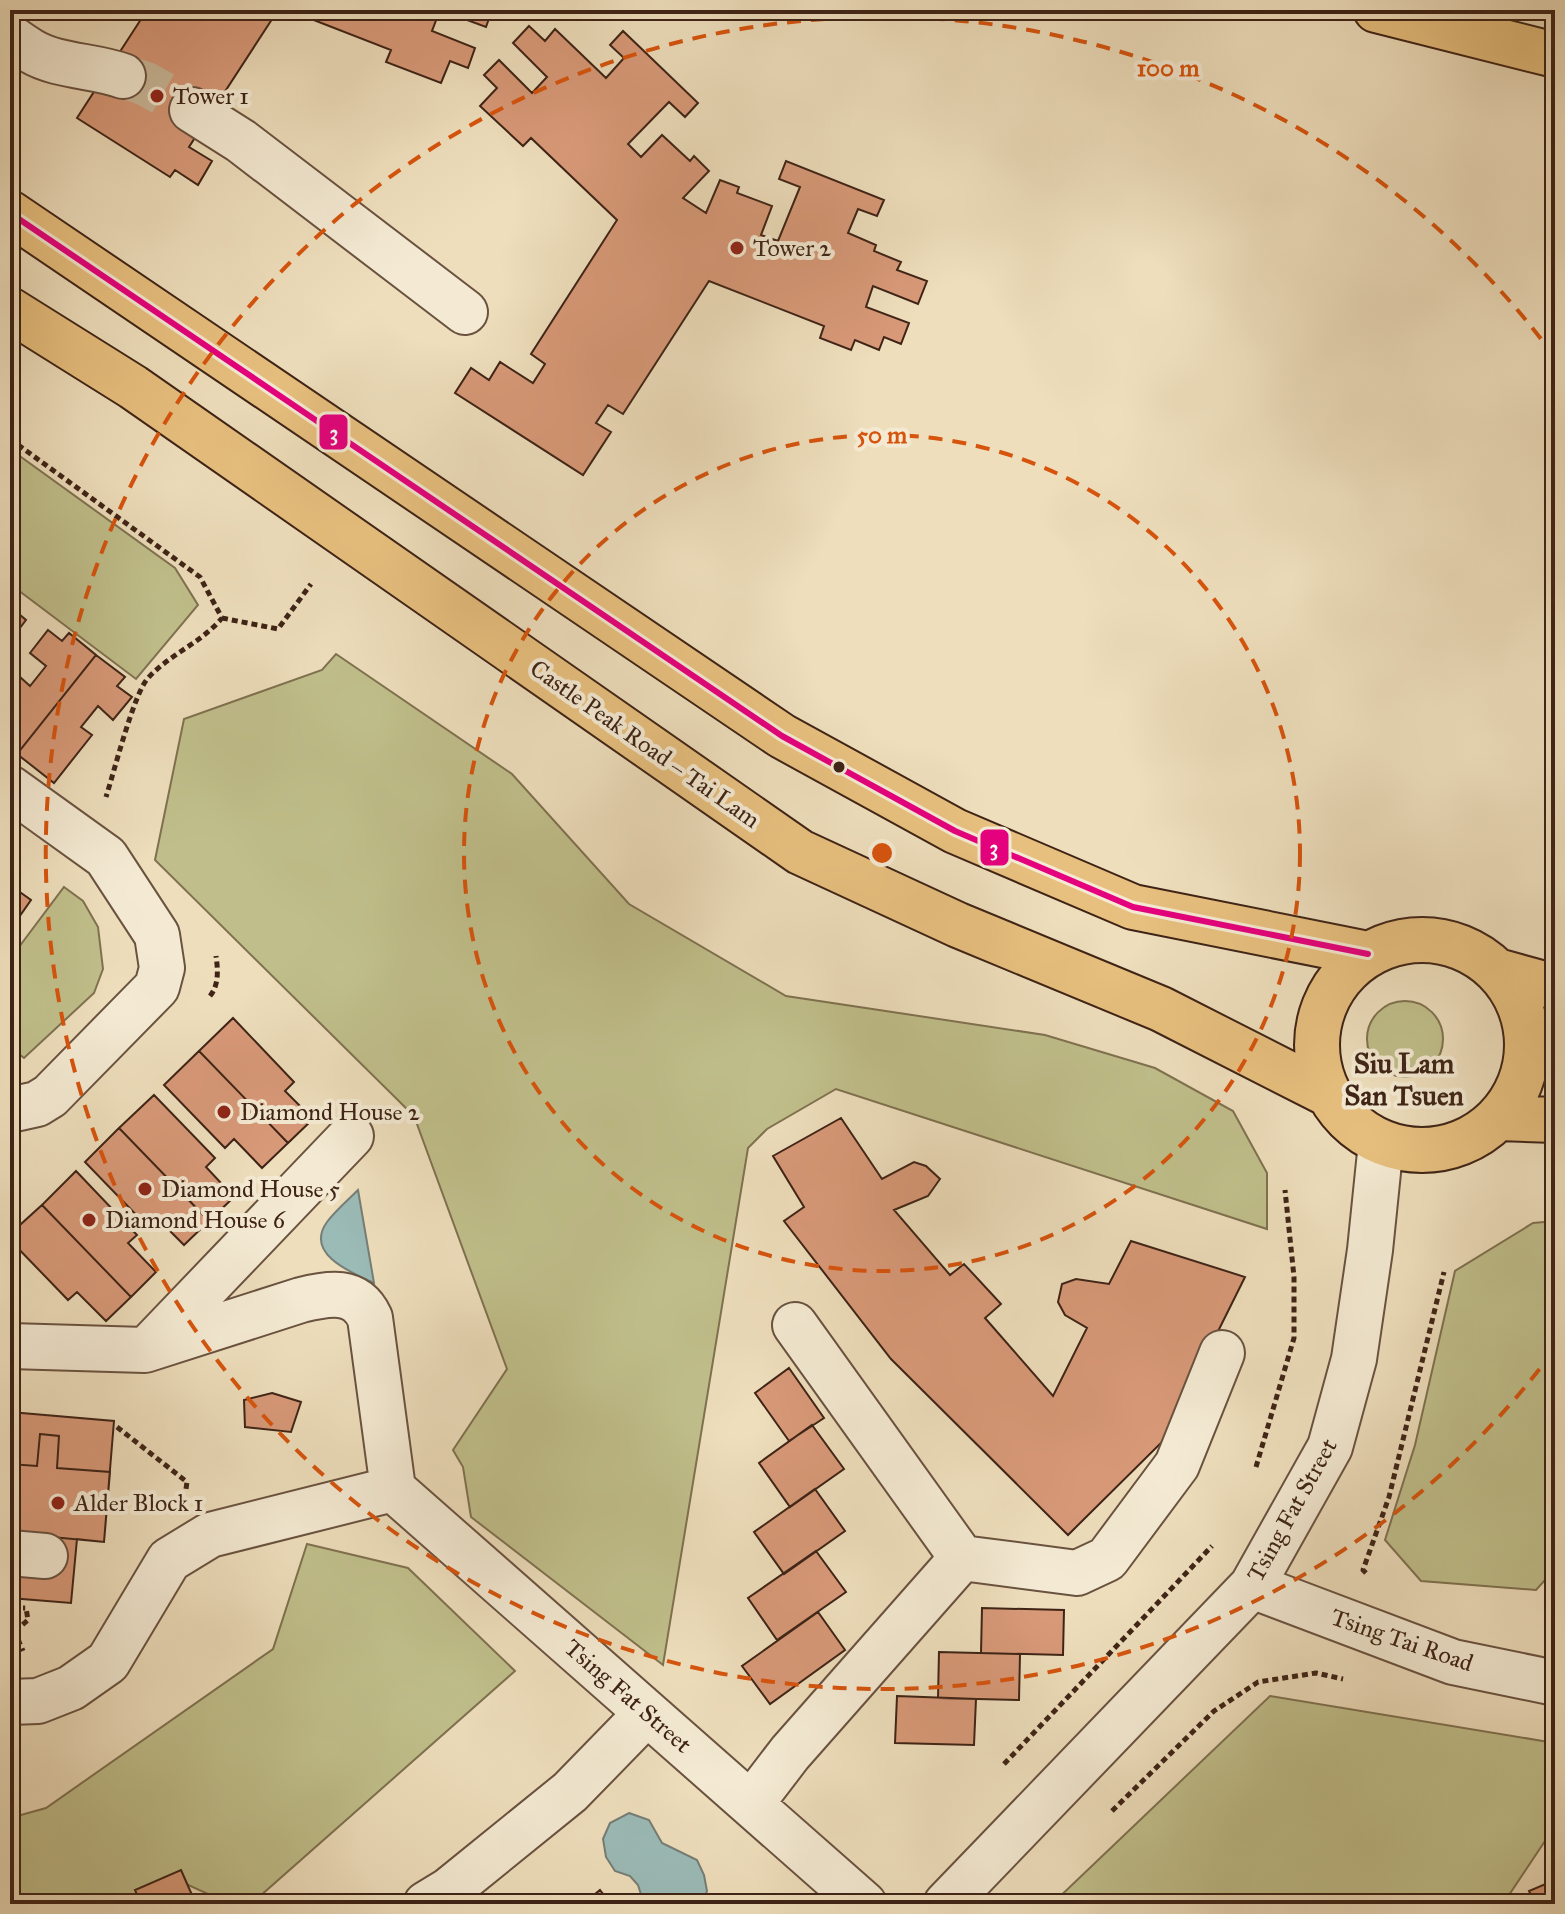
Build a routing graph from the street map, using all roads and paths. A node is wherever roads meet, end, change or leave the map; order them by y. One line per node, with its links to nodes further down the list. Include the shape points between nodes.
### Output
1 (1376, 10): 3 (main road)
2 (10, 37): 4 (street, via 33,53)
3 (1555, 55)
4 (123, 76)
5 (192, 110): 8 (street, via 241,141)
6 (10, 213): 15 (main road, via 782,736 942,824 1133,907)
7 (10, 310): 19 (main road, Castle Peak Road – Tai Lam, via 146,396 800,852 1161,1009)
8 (465, 312)
9 (10, 439): 11 (path, via 200,577)
10 (311, 584): 11 (path, via 278,629)
11 (222, 618): 13 (path, via 209,634 147,679)
12 (10, 788): 20 (street, via 106,857 157,935 162,968 157,987 50,1096)
13 (103, 806)
14 (216, 953): 18 (path, via 213,993)
15 (1368, 954): 16 (main road, via 1421,939 1475,953); 19 (main road, via 1343,975 1326,1001 1317,1031 1318,1063)
16 (1497, 971): 17 (main road); 21 (main road, via 1517,997 1527,1027 1527,1060 1518,1091)
17 (1555, 987)
18 (202, 1004)
19 (1328, 1094): 24 (main road, via 1351,1123)
20 (10, 1110)
21 (1500, 1118): 22 (main road); 24 (main road, via 1475,1137 1444,1148 1413,1150)
22 (1555, 1120)
23 (351, 1136): 28 (street)
24 (1381, 1143): 35 (street, Tsing Fat Street, via 1354,1359 1330,1447)
25 (1444, 1272): 34 (path, via 1389,1497)
26 (795, 1325): 33 (street)
27 (10, 1346): 28 (street)
28 (145, 1350): 32 (street, via 324,1294 352,1297 370,1318)
29 (1222, 1353): 33 (street, via 1177,1465 1107,1559 1077,1573)
30 (117, 1427): 31 (path)
31 (187, 1482)
32 (393, 1489): 40 (street, via 210,1535 189,1546 169,1560 108,1662 71,1688 38,1701); 41 (street, Tsing Fat Street)
33 (962, 1558): 42 (street)
34 (1363, 1570)
35 (1252, 1586): 39 (street, Tsing Tai Road, via 1453,1662); 46 (street, Tsing Fat Street)
36 (26, 1608): 37 (path, via 28,1620)
37 (15, 1631)
38 (1258, 1682): 43 (path, via 1214,1711)
39 (1555, 1683)
40 (10, 1702)
41 (647, 1713): 42 (street, Tsing Fat Street); 44 (street, via 570,1792)
42 (751, 1804): 45 (street, Tsing Fat Street)
43 (1105, 1818)
44 (426, 1904)
45 (864, 1904)
46 (946, 1904)

